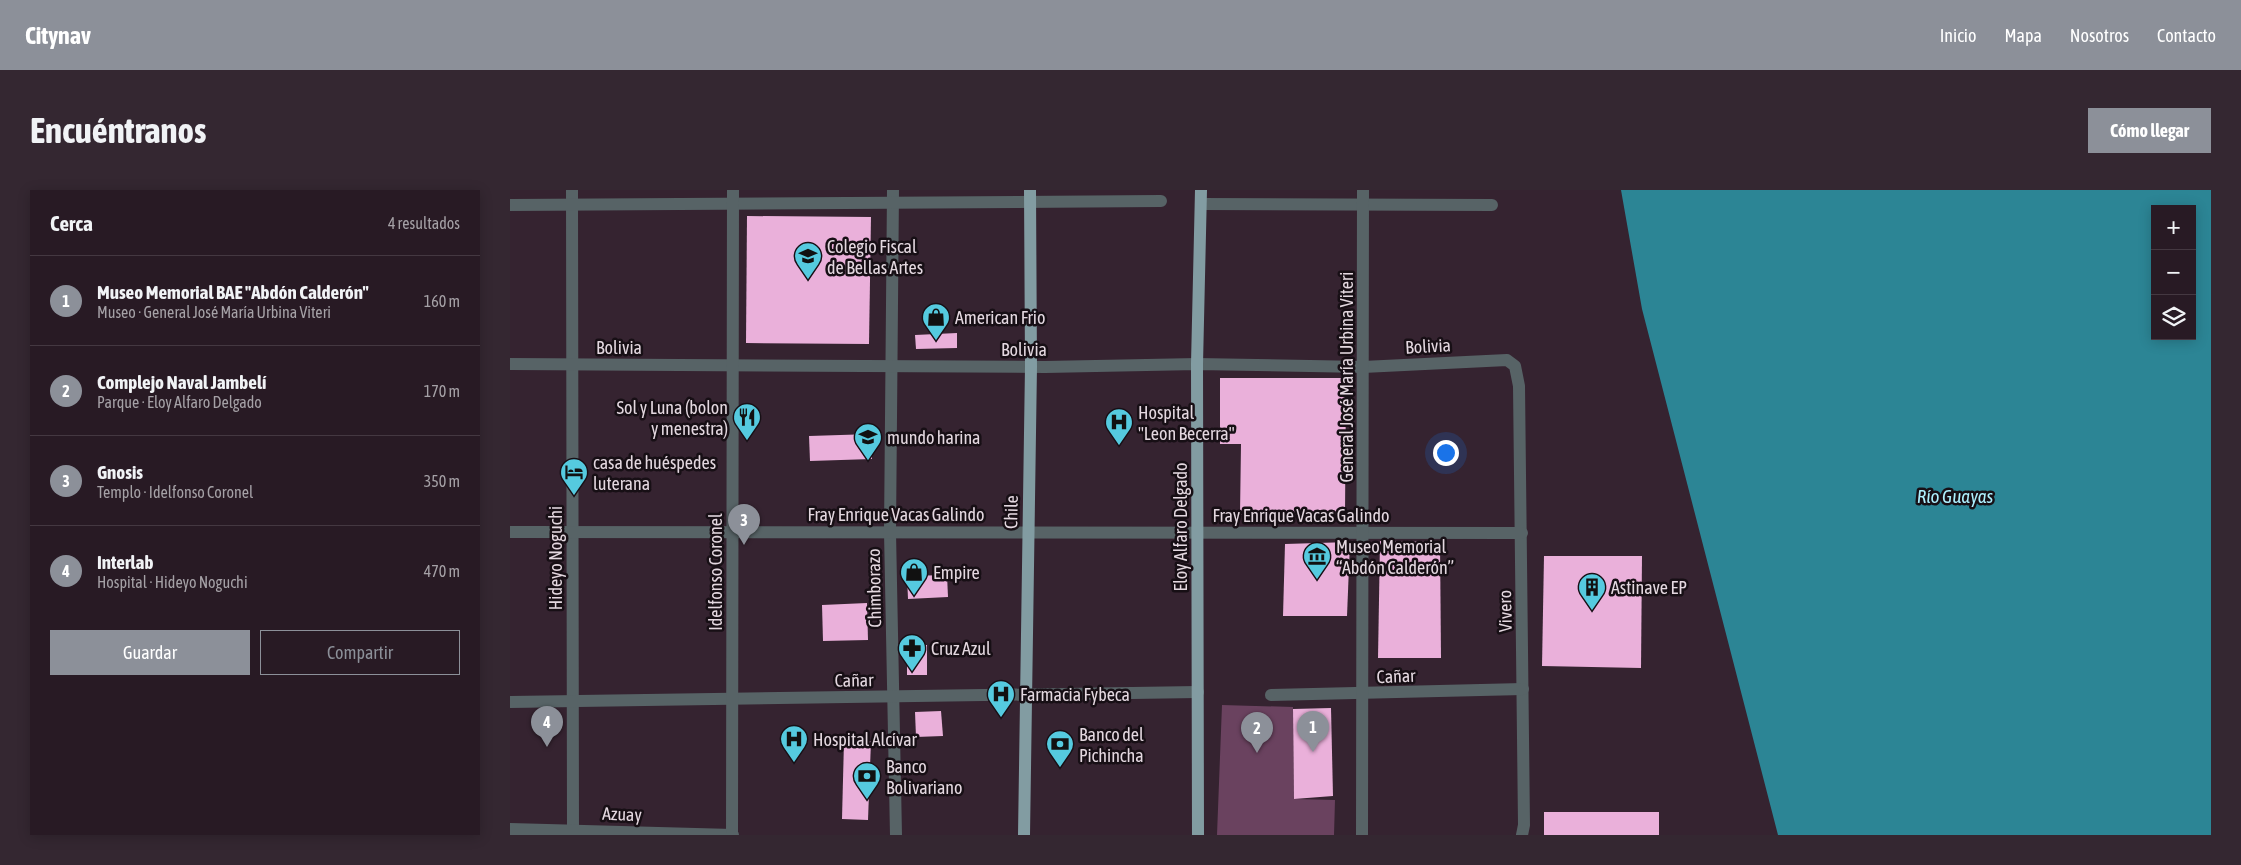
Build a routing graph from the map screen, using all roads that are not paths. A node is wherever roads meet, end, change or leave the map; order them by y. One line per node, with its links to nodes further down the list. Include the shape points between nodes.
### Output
1 (572, 190): 8 (street, Hideyo Noguchi)
2 (733, 190): 9 (street, Idelfonso Coronel)
3 (1201, 190): 10 (main road, Eloy Alfaro Delgado)
4 (1363, 190): 11 (street, General José María Urbina Viteri)
5 (893, 196): 6 (street); 9 (street); 18 (street, Chimborazo)
6 (1030, 196): 7 (street); 19 (main road, Chile)
7 (1162, 201)
8 (572, 204): 9 (street); 12 (street); 15 (street, Hideyo Noguchi)
9 (733, 204): 16 (street, Idelfonso Coronel)
10 (1201, 204): 11 (street); 17 (main road, Eloy Alfaro Delgado)
11 (1363, 204): 13 (street); 20 (street, General José María Urbina Viteri)
12 (510, 205)
13 (1492, 205)
14 (510, 364): 15 (street, Bolivia)
15 (572, 364): 16 (street, Bolivia); 25 (street, Hideyo Noguchi)
16 (732, 364): 18 (street, Bolivia); 26 (street, Idelfonso Coronel)
17 (1197, 364): 19 (street, Bolivia); 20 (street, Bolivia); 22 (main road, Eloy Alfaro Delgado)
18 (890, 366): 19 (street, Bolivia); 27 (street, Chimborazo)
19 (1032, 366): 28 (main road, Chile)
20 (1363, 367): 21 (street, Bolivia, via 1507,360 1515,366); 29 (street, General José María Urbina Viteri)
21 (1519, 386): 23 (street, Vivero)
22 (1198, 531): 28 (street, Fray Enrique Vacas Galindo); 29 (street, Fray Enrique Vacas Galindo); 31 (main road, Eloy Alfaro Delgado)
23 (1522, 531): 29 (street, Fray Enrique Vacas Galindo); 30 (street, Vivero)
24 (510, 532): 25 (street, Fray Enrique Vacas Galindo)
25 (572, 532): 26 (street, Fray Enrique Vacas Galindo); 37 (street, Hideyo Noguchi)
26 (732, 532): 27 (street, Fray Enrique Vacas Galindo); 36 (street, Idelfonso Coronel)
27 (890, 532): 28 (street, Fray Enrique Vacas Galindo); 35 (street, Chimborazo)
28 (1028, 532): 34 (main road, Chile)
29 (1363, 533): 32 (street, General José María Urbina Viteri)
30 (1523, 689): 32 (street, Cañar); 46 (street, Vivero)
31 (1198, 692): 34 (street, Cañar); 44 (main road, Eloy Alfaro Delgado)
32 (1363, 694): 33 (street, Cañar); 45 (street, General José María Urbina Viteri)
33 (1271, 695)
34 (1026, 696): 35 (street, Cañar); 43 (main road, Chile)
35 (893, 697): 36 (street, Cañar); 42 (street, Chimborazo)
36 (732, 699): 37 (street, Cañar); 41 (street, Idelfonso Coronel)
37 (573, 701): 38 (street, Cañar); 40 (street, Hideyo Noguchi)
38 (510, 702)
39 (510, 829): 40 (street, Azuay)
40 (573, 832): 41 (street, Azuay)
41 (732, 835)
42 (896, 835)
43 (1024, 835)
44 (1198, 835)
45 (1362, 835)
46 (1522, 835)

